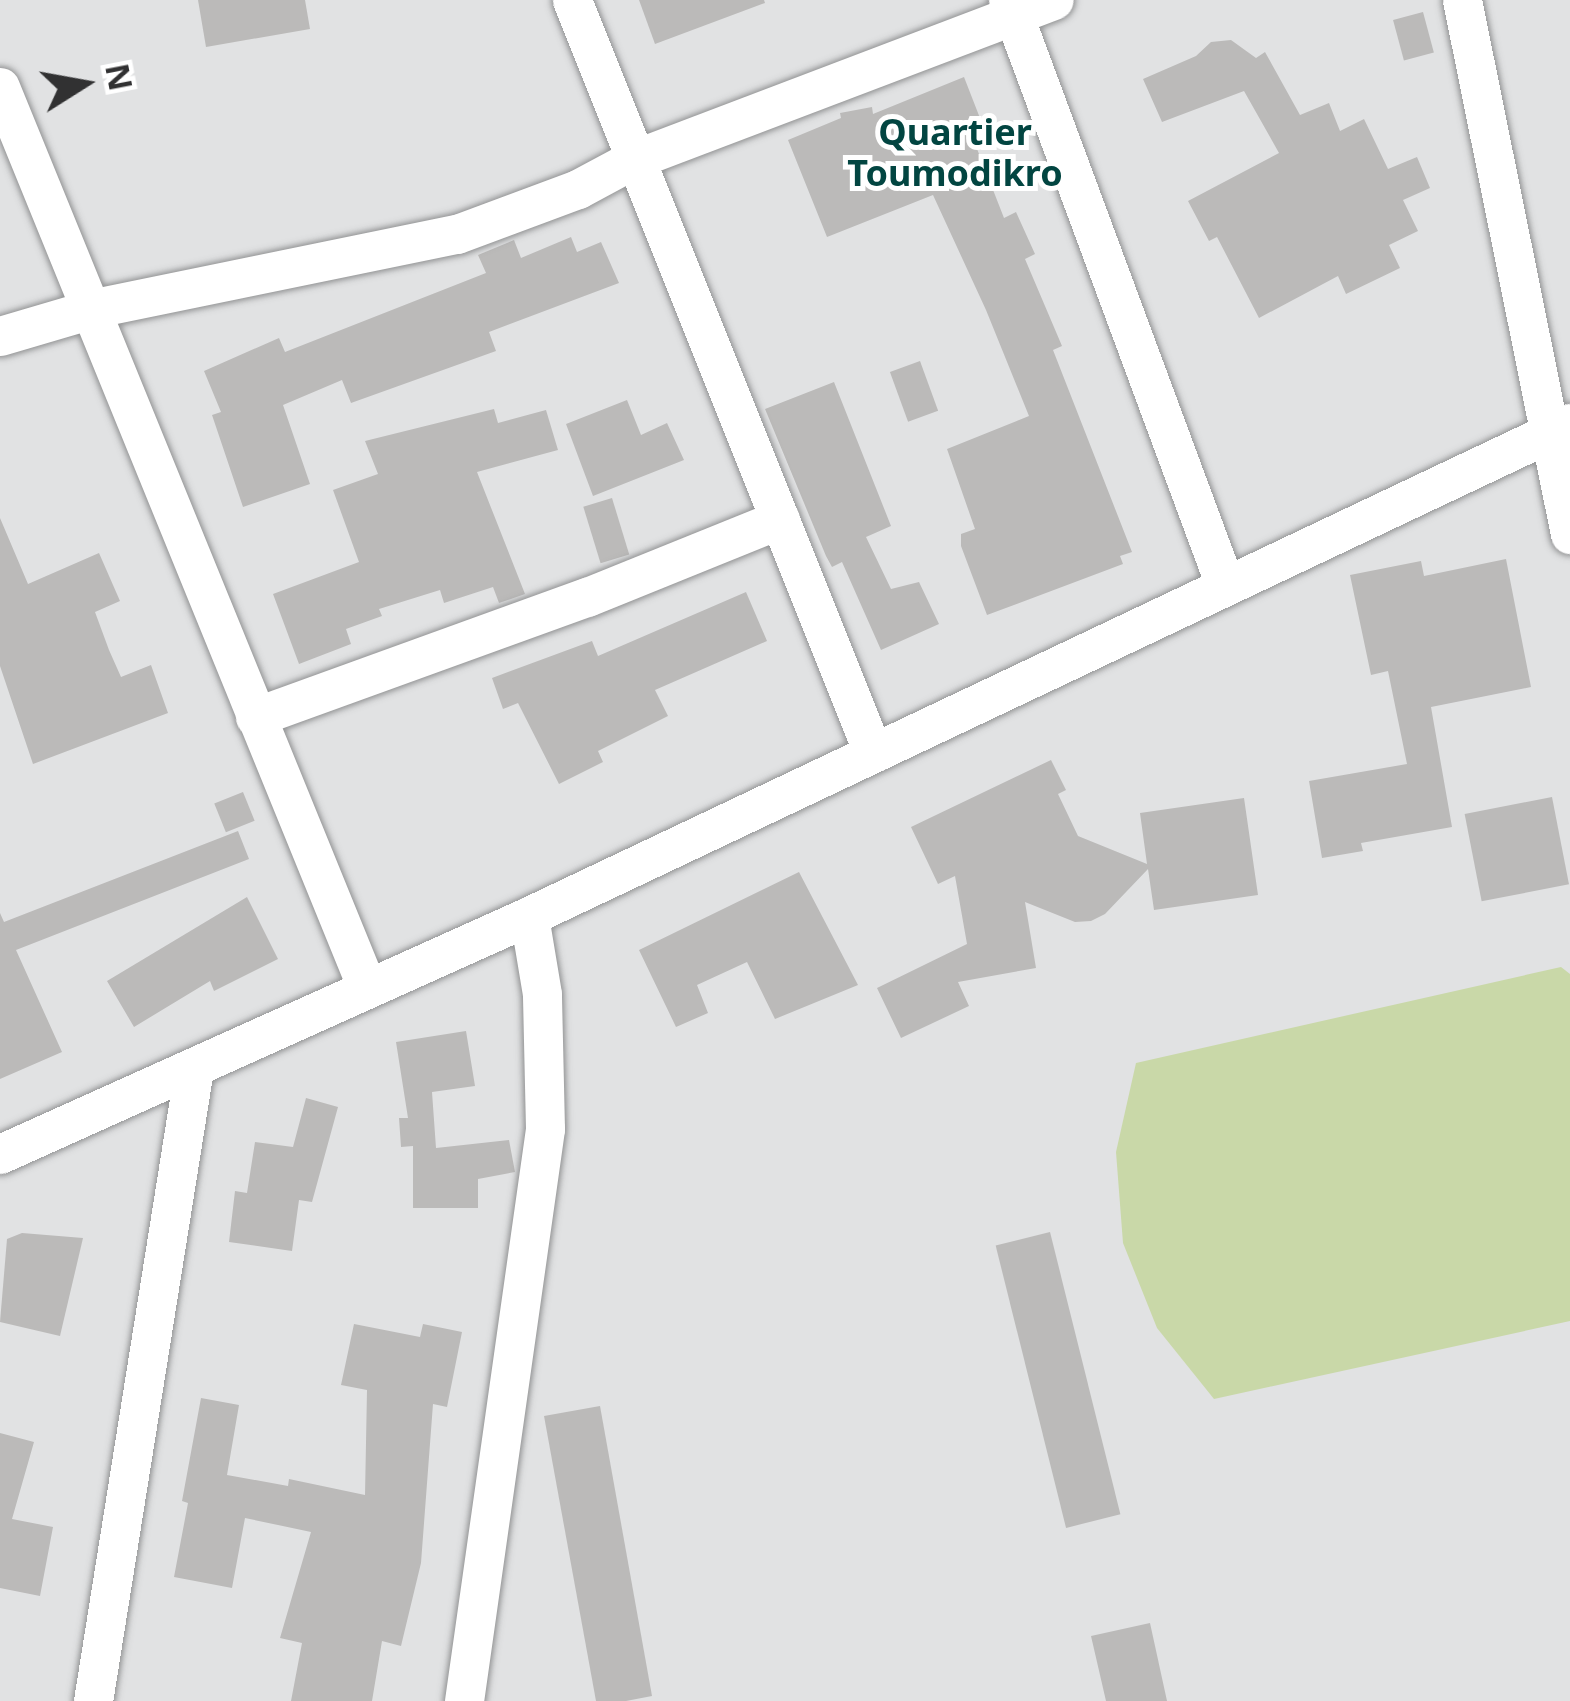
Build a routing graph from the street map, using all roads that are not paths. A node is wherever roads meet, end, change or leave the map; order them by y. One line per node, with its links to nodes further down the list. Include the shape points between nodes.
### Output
1 (572, 0): 6 (street)
2 (1054, 0): 4 (street)
3 (1462, 0): 9 (street)
4 (1011, 8): 6 (street); 12 (street)
5 (0, 87): 7 (street)
6 (632, 160): 7 (street, via 457,234); 10 (street)
7 (94, 308): 8 (street); 13 (street)
8 (0, 336)
9 (1559, 428): 11 (street); 12 (street)
10 (780, 519): 13 (street); 14 (street)
11 (1570, 534)
12 (1225, 585): 14 (street)
13 (255, 717): 16 (street)
14 (873, 753): 15 (street)
15 (530, 916): 16 (street); 20 (street, via 542,994 545,1129)
16 (366, 986): 17 (street)
17 (194, 1068): 18 (street); 19 (street)
18 (0, 1154)
19 (93, 1701)
20 (464, 1701)

